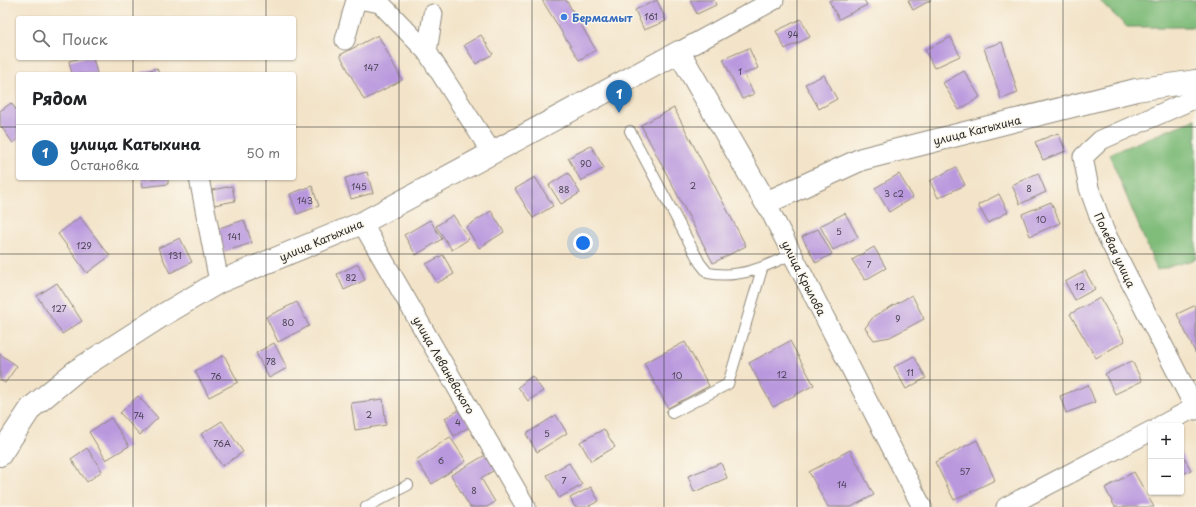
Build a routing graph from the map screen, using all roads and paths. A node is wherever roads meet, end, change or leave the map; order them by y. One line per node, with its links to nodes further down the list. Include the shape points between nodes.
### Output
1 (356, 0): 5 (street)
2 (363, 0): 6 (street, via 380,3)
3 (774, 0): 7 (street, улица Катыхина)
4 (433, 14): 6 (street)
5 (345, 40)
6 (427, 52): 11 (street)
7 (679, 52): 11 (street, улица Катыхина); 13 (street, улица Крылова)
8 (1196, 81): 13 (street, улица Катыхина, via 1136,90 862,159)
9 (1196, 98): 18 (street, Полевая улица, via 1101,140 1083,157 1089,188 1104,230)
10 (630, 131): 16 (lane, via 700,263 708,273 722,276)
11 (492, 153): 14 (street, улица Катыхина)
12 (199, 180): 17 (street)
13 (766, 203): 15 (street, улица Крылова)
14 (362, 223): 17 (street, улица Катыхина); 25 (street, улица Леваневского)
15 (792, 254): 16 (lane); 26 (street, улица Крылова)
16 (762, 269): 19 (lane, via 728,384)
17 (219, 282): 22 (street, улица Катыхина, via 76,371 31,408)
18 (1196, 408): 20 (street)
19 (672, 413)
20 (1166, 423)
21 (1148, 433): 27 (street)
22 (0, 455)
23 (408, 485): 24 (lane)
24 (366, 507)
25 (526, 507)
26 (922, 507)
27 (1006, 507)

